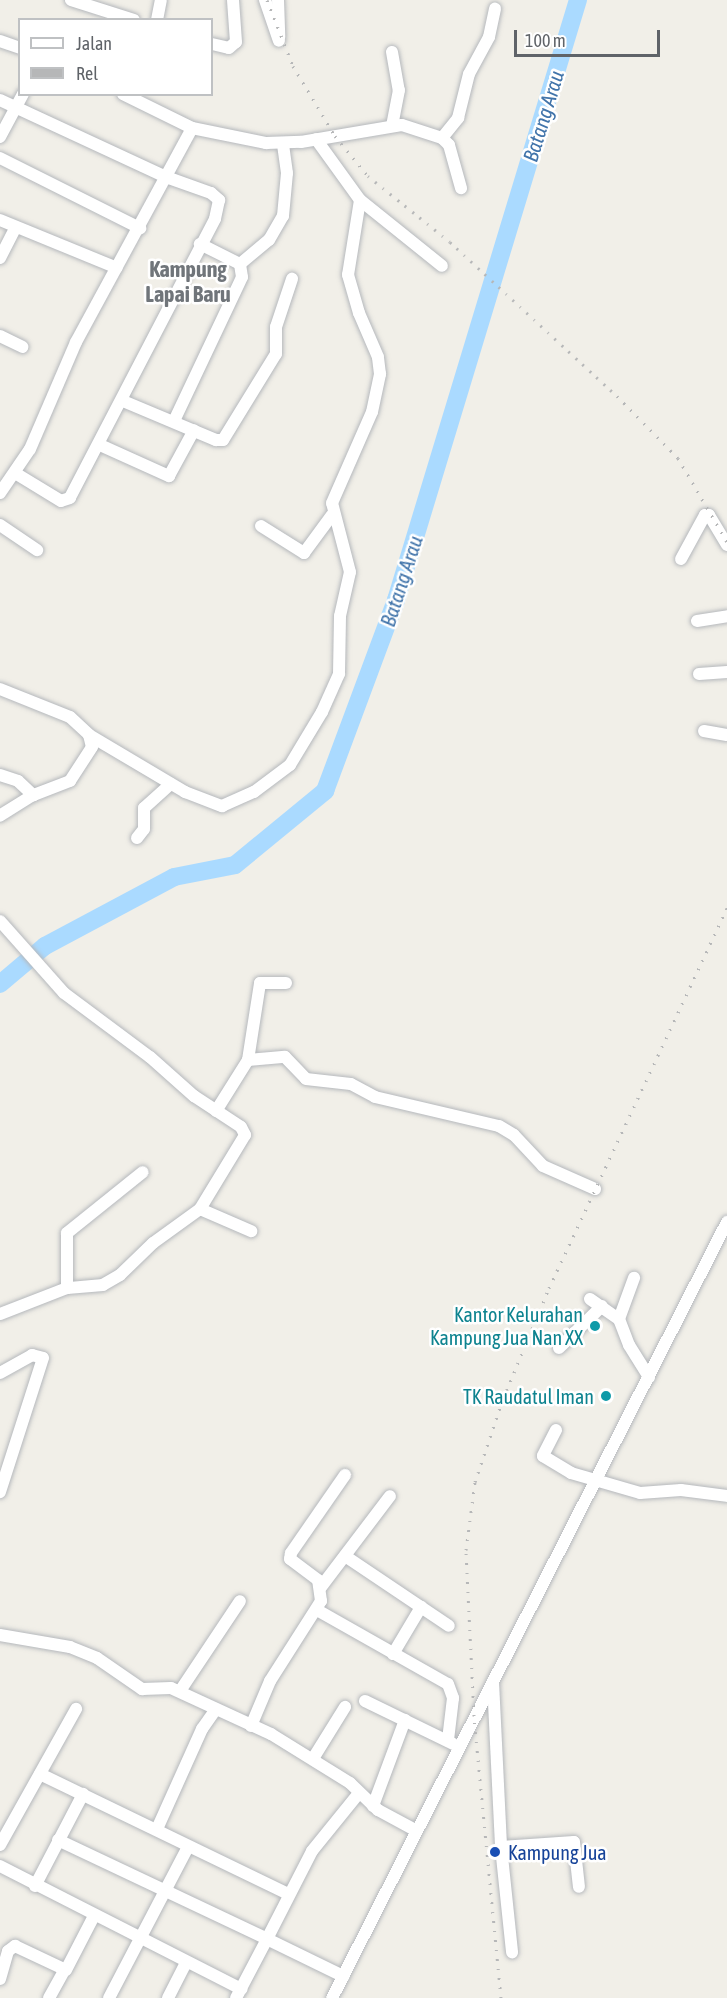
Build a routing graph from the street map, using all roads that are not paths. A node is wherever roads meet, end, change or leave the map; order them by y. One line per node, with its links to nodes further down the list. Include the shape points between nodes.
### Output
1 (71, 0): 7 (street)
2 (161, 0): 8 (street)
3 (233, 0): 10 (street, via 236,42 229,48)
4 (265, 0): 5 (street, via 279,41)
5 (278, 0)
6 (495, 9): 20 (street, via 489,37 469,74 458,118)
7 (129, 18)
8 (157, 18)
9 (0, 41): 11 (street)
10 (213, 44)
11 (18, 47)
12 (392, 52): 17 (street, via 399,90)
13 (22, 96): 16 (street)
14 (127, 96): 18 (street)
15 (0, 100): 16 (street)
16 (15, 109): 19 (street); 24 (street)
17 (392, 125): 20 (street); 21 (street)
18 (192, 128): 22 (street, via 246,140); 24 (street)
19 (0, 137)
20 (442, 138): 25 (street, via 455,159)
21 (316, 139): 22 (street); 26 (street)
22 (283, 143): 32 (street, via 287,173 283,216 269,240)
23 (0, 158): 29 (street)
24 (166, 177): 29 (street); 30 (street, via 212,193 219,200 215,219)
25 (461, 188)
26 (360, 200): 33 (street); 44 (street, via 348,275 381,374 372,412 337,487)
27 (0, 220): 28 (street)
28 (15, 228): 31 (street); 34 (street)
29 (140, 228): 34 (street)
30 (200, 244): 32 (street); 38 (street)
31 (0, 258)
32 (240, 264): 39 (street, via 242,277)
33 (442, 266)
34 (117, 268): 42 (street, via 76,342 30,449)
35 (292, 279): 40 (street, via 278,318 276,354 230,431 220,441)
36 (0, 336): 37 (street)
37 (23, 347)
38 (123, 401): 39 (street); 41 (street)
39 (174, 421): 40 (street)
40 (194, 430): 41 (street, via 169,476)
41 (100, 445): 42 (street, via 67,500 61,501)
42 (15, 473): 43 (street)
43 (0, 493)
44 (332, 515): 46 (street, via 304,553); 59 (street, via 350,572 340,616 342,667 301,750 275,778 222,806)
45 (0, 525): 48 (street)
46 (261, 526)
47 (727, 545): 49 (street, via 709,514 705,515)
48 (37, 550)
49 (681, 559)
50 (727, 616): 51 (street)
51 (697, 621)
52 (727, 672): 53 (street)
53 (699, 674)
54 (0, 689): 56 (street, via 51,707 78,722)
55 (704, 731): 57 (street)
56 (89, 735): 59 (street); 60 (street, via 90,753 70,781)
57 (727, 735)
58 (0, 775): 60 (street, via 18,781)
59 (171, 784): 62 (street, via 147,804 144,829)
60 (33, 795): 61 (street)
61 (0, 816)
62 (137, 838)
63 (0, 921): 66 (street, via 64,993)
64 (286, 983): 65 (street, via 260,983)
65 (248, 1060): 66 (street); 68 (street, via 285,1057 306,1079 351,1083 375,1097 499,1126 514,1135 543,1166)
66 (216, 1111): 69 (street, via 241,1127 245,1135)
67 (143, 1172): 73 (street, via 67,1233)
68 (595, 1189)
69 (200, 1209): 71 (street); 73 (street, via 153,1243 111,1282)
70 (727, 1222): 80 (street)
71 (251, 1231)
72 (634, 1278): 77 (street)
73 (67, 1288): 76 (street)
74 (590, 1299): 75 (street)
75 (602, 1306): 77 (street); 78 (street)
76 (0, 1314)
77 (620, 1319): 80 (street, via 629,1345)
78 (559, 1348)
79 (0, 1373): 84 (street, via 32,1355 43,1358)
80 (649, 1377): 83 (street)
81 (555, 1430): 83 (street, via 543,1456 571,1473)
82 (345, 1475): 88 (street, via 291,1553 290,1558 318,1580)
83 (596, 1481): 86 (street, via 651,1495 681,1490); 95 (street)
84 (0, 1492)
85 (390, 1496): 87 (street)
86 (727, 1496)
87 (345, 1556): 88 (street); 90 (street)
88 (321, 1587): 91 (street)
89 (240, 1601): 96 (street)
90 (421, 1607): 92 (street); 94 (street)
91 (317, 1610): 94 (street); 102 (street, via 270,1681)
92 (449, 1626)
93 (0, 1635): 96 (street, via 70,1647 97,1658 142,1689)
94 (393, 1654): 103 (street, via 448,1684 453,1698)
95 (493, 1681): 104 (street); 115 (street)
96 (180, 1691): 100 (street)
97 (365, 1701): 101 (street)
98 (345, 1707): 105 (street)
99 (76, 1709): 106 (street)
100 (216, 1709): 102 (street); 110 (street, via 202,1729)
101 (405, 1720): 103 (street); 109 (street)
102 (251, 1726): 105 (street)
103 (448, 1740): 104 (street)
104 (459, 1748): 111 (street)
105 (314, 1757): 107 (street)
106 (40, 1774): 108 (street); 113 (street)
107 (359, 1793): 109 (street); 120 (street, via 318,1842)
108 (83, 1794): 110 (street); 112 (street)
109 (372, 1806): 111 (street)
110 (158, 1829): 114 (street)
111 (417, 1831): 127 (street)
112 (58, 1840): 117 (street); 119 (street)
113 (0, 1845)
114 (188, 1847): 119 (street); 120 (street)
115 (501, 1847): 118 (street, via 574,1842); 124 (street)
116 (0, 1866): 117 (street)
117 (35, 1886): 121 (street)
118 (579, 1887)
119 (165, 1893): 122 (street); 123 (street)
120 (288, 1894): 123 (street)
121 (94, 1916): 122 (street); 126 (street)
122 (140, 1939): 125 (street); 131 (street)
123 (267, 1939): 127 (street); 129 (street)
124 (512, 1952)
125 (186, 1963): 129 (street); 132 (street)
126 (64, 1971): 128 (street, via 15,1946 8,1951); 130 (street)
127 (343, 1976): 133 (street)
128 (0, 1978)
129 (238, 1993)
130 (49, 1998)
131 (109, 1998)
132 (168, 1998)
133 (332, 1998)

